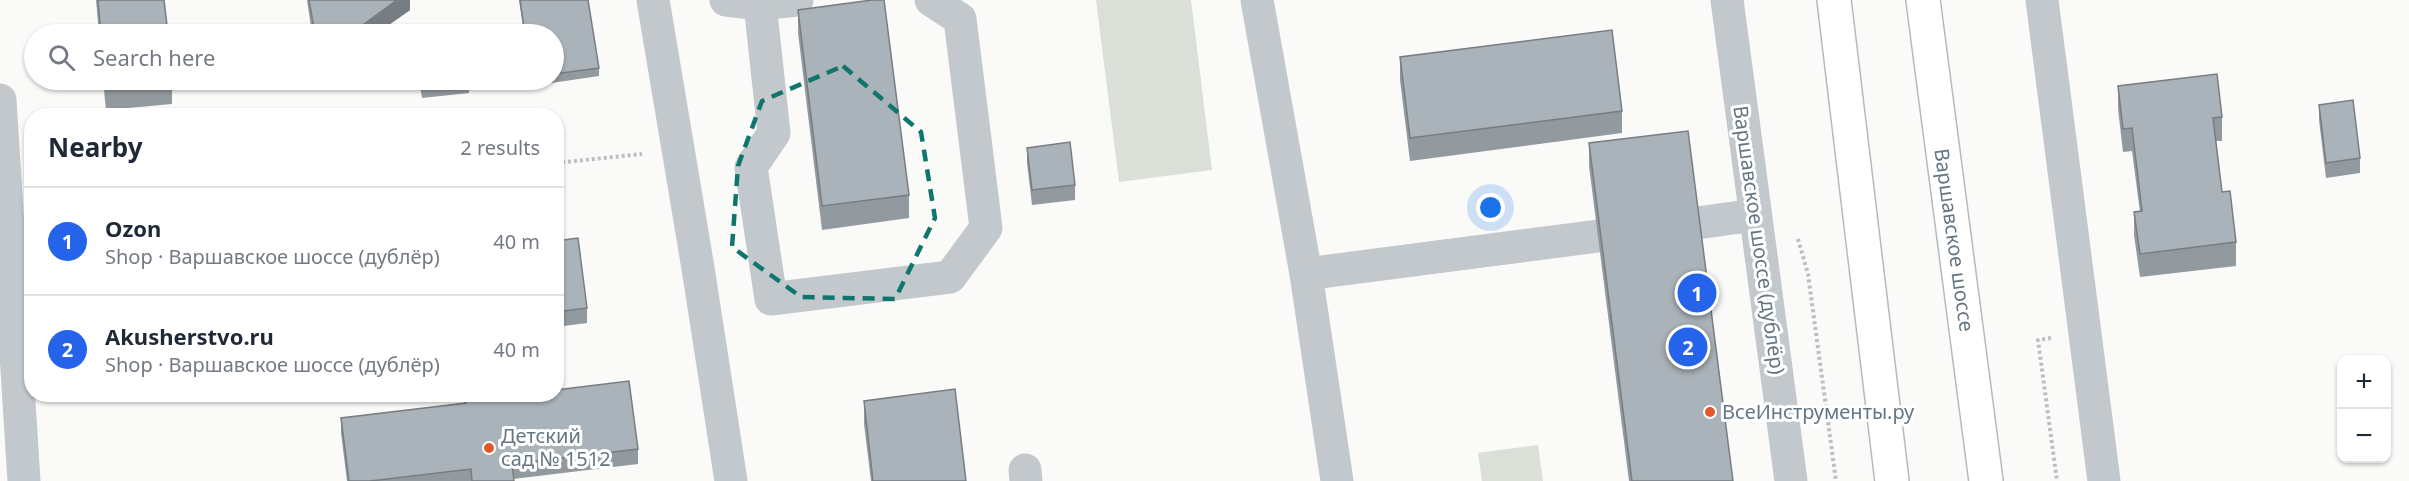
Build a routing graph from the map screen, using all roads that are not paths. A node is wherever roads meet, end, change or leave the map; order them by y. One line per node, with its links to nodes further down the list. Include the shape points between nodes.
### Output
1 (653, 0): 17 (street)
2 (726, 0): 10 (street)
3 (797, 0): 10 (street)
4 (931, 0): 10 (street, via 960,19 986,228 950,278 771,299 751,167 774,134)
5 (1257, 0): 15 (street)
6 (1727, 0): 12 (street, Варшавское шоссе (дублёр))
7 (1834, 0): 20 (main road)
8 (1923, 0): 21 (main road, Варшавское шоссе)
9 (2042, 0): 22 (street)
10 (760, 4)
11 (0, 100): 16 (street)
12 (1755, 215): 13 (street); 19 (street, Варшавское шоссе (дублёр))
13 (1697, 223)
14 (1598, 236): 15 (street)
15 (1306, 274): 18 (street)
16 (24, 481)
17 (731, 481)
18 (1337, 481)
19 (1791, 481)
20 (1892, 481)
21 (1986, 481)
22 (2104, 481)

